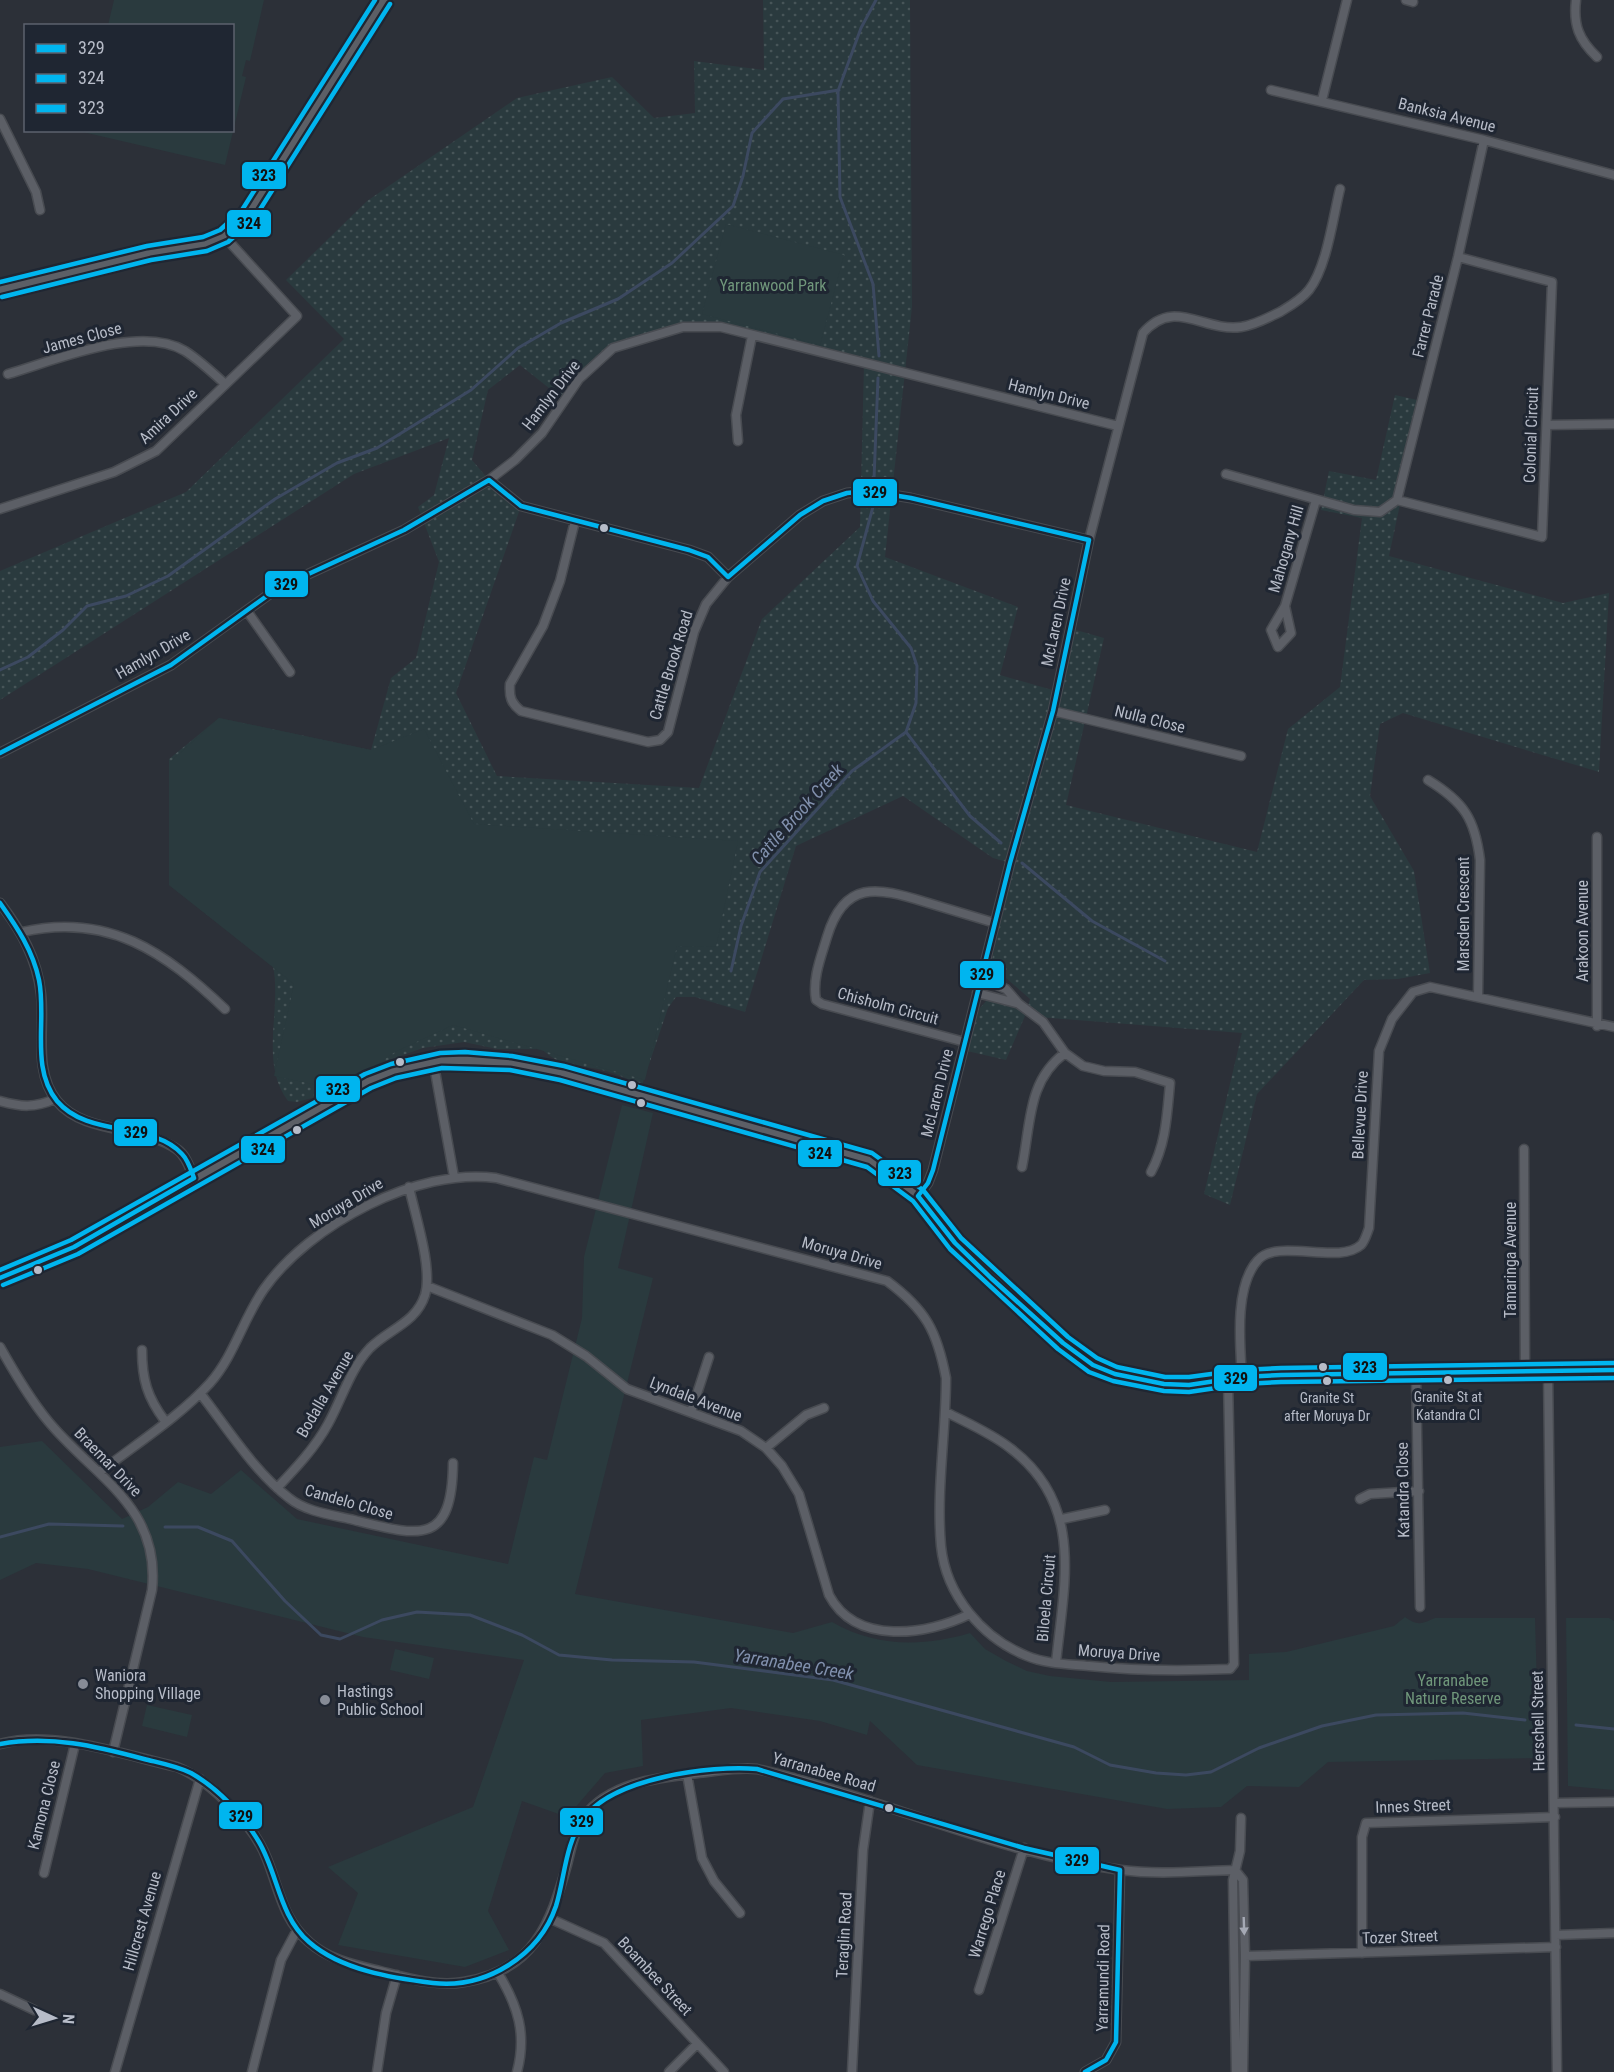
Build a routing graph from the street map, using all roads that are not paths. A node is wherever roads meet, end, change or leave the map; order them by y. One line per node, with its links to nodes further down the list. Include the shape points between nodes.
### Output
1 (384, 0): 12 (street, via 252,208)
2 (1347, 0): 6 (street)
3 (1576, 0): 4 (street, via 1576,27 1582,42)
4 (1597, 57)
5 (1271, 90): 6 (street, Banksia Avenue)
6 (1322, 100): 8 (street, Banksia Avenue)
7 (0, 119): 11 (street, via 36,192)
8 (1484, 140): 9 (street, Banksia Avenue); 13 (street, Farrer Parade)
9 (1614, 175)
10 (1340, 189): 20 (street, McLaren Drive, via 1319,273 1309,290 1296,303 1257,323 1240,327 1168,316 1154,320 1143,333)
11 (40, 210)
12 (224, 236): 14 (street, via 205,244 149,253); 17 (street, Amira Drive, via 297,316)
13 (1458, 257): 19 (street, Colonial Circuit, via 1552,282); 25 (street, Farrer Parade)
14 (0, 290)
15 (752, 336): 20 (street, Hamlyn Drive); 21 (street, via 736,415); 23 (street, Hamlyn Drive, via 721,327 683,327 613,348 579,379 542,433)
16 (8, 374): 17 (street, James Close, via 123,342 150,340 185,351)
17 (225, 383): 26 (street, Amira Drive, via 143,459)
18 (1614, 424): 19 (street)
19 (1547, 425): 25 (street, Colonial Circuit, via 1542,537)
20 (1118, 426): 28 (street, McLaren Drive)
21 (738, 441)
22 (1226, 474): 24 (street, Mahogany Hill)
23 (489, 480): 27 (street, via 521,506); 31 (street, Hamlyn Drive, via 404,530 278,588)
24 (1316, 500): 25 (street, Mahogany Hill, via 1380,512); 30 (street, Mahogany Hill)
25 (1397, 500)
26 (0, 509)
27 (575, 521): 29 (street, via 689,550 708,557); 29 (street, Cattle Brook Road, via 560,581 543,626 510,684 509,695 521,711 648,742 660,740 668,732 694,632 706,604)
28 (1089, 540): 29 (street, Cattle Brook Road, via 911,498 868,491 847,493 800,515); 33 (street, McLaren Drive)
29 (728, 577)
30 (1285, 606)
31 (247, 611): 32 (street); 34 (street, Hamlyn Drive, via 171,665)
32 (290, 672)
33 (1053, 711): 35 (street, Nulla Close); 39 (street, McLaren Drive)
34 (0, 753)
35 (1241, 756)
36 (1428, 780): 43 (street, Marsden Crescent, via 1461,805 1478,840)
37 (1597, 837): 46 (street, Arakoon Avenue)
38 (0, 903): 40 (street)
39 (995, 923): 41 (street, McLaren Drive); 48 (street, Chisholm Circuit, via 890,891 865,891 842,904 833,917 815,979 816,1000 822,1004)
40 (22, 932): 45 (street, via 50,925 81,926 123,937 164,958 195,980); 51 (street, via 41,993 43,1065)
41 (981, 978): 42 (street, McLaren Drive); 44 (street, via 1006,989)
42 (977, 993): 44 (street); 48 (street, McLaren Drive)
43 (1478, 996): 46 (street, Bellevue Drive); 65 (street, Bellevue Drive, via 1430,987 1413,992 1392,1019 1379,1051 1369,1228 1362,1244 1350,1251 1274,1252 1258,1259 1250,1273 1242,1308)
44 (1020, 1004): 49 (street, via 1043,1022)
45 (225, 1009)
46 (1598, 1026): 47 (street, Bellevue Drive)
47 (1614, 1027)
48 (965, 1042): 59 (street, McLaren Drive, via 933,1170)
49 (1065, 1053): 54 (street, via 1053,1062 1039,1083 1029,1111); 55 (street, via 1083,1066 1135,1072 1170,1083 1165,1136)
50 (433, 1060): 56 (street); 57 (street, via 368,1081); 59 (street, via 474,1057 513,1062 833,1147 870,1160)
51 (55, 1099): 52 (street, via 38,1107); 57 (street, via 85,1120 170,1145 184,1156)
52 (0, 1101)
53 (1524, 1149): 66 (street, Tamaringa Avenue)
54 (1022, 1167)
55 (1151, 1172)
56 (454, 1176): 58 (street, Moruya Drive); 76 (street, Moruya Drive, via 480,1176 528,1186 887,1281 908,1297 933,1329 946,1378)
57 (194, 1178): 60 (street, via 74,1247)
58 (409, 1187): 61 (street, Bodalla Avenue); 73 (street, Moruya Drive, via 333,1227 290,1258 253,1305 221,1369)
59 (918, 1196): 72 (street, via 991,1278 1063,1343 1094,1365 1115,1374 1164,1384)
60 (0, 1278)
61 (427, 1286): 75 (street, Lyndale Avenue, via 552,1335 627,1389); 81 (street, Bodalla Avenue, via 416,1314 363,1357 321,1436)
62 (0, 1347): 80 (street, Braemar Drive, via 16,1377 49,1422)
63 (142, 1350): 77 (street, via 142,1378)
64 (709, 1357): 75 (street)
65 (1241, 1359): 70 (street); 71 (street, Bellevue Drive)
66 (1525, 1370): 67 (street); 69 (street)
67 (1548, 1370): 68 (street); 96 (street, Herschell Street)
68 (1614, 1370)
69 (1416, 1373): 70 (street); 82 (street, Katandra Close)
70 (1257, 1376): 71 (street)
71 (1242, 1377): 72 (street)
72 (1228, 1379): 88 (street, Moruya Drive, via 1234,1664 1230,1669 1152,1672)
73 (200, 1393): 77 (street, Moruya Drive); 81 (street, Candelo Close, via 262,1475)
74 (824, 1408): 78 (street, via 806,1415)
75 (691, 1412): 78 (street, Lyndale Avenue, via 741,1431)
76 (946, 1412): 85 (street, Biloela Circuit, via 1023,1459 1041,1479); 87 (street, Moruya Drive, via 941,1548 957,1595)
77 (165, 1421): 80 (street, Moruya Drive)
78 (766, 1448): 87 (street, Lyndale Avenue, via 799,1494 829,1595 842,1613 869,1627 902,1633 933,1629)
79 (453, 1463): 81 (street, Candelo Close, via 452,1493 444,1516 427,1531 416,1533 302,1506)
80 (100, 1472): 91 (street, Braemar Drive, via 137,1516 150,1544 153,1574)
81 (277, 1488)
82 (1419, 1491): 83 (street, via 1370,1494); 86 (street, Katandra Close)
83 (1360, 1499)
84 (1105, 1510): 85 (street)
85 (1062, 1519): 88 (street, Biloela Circuit, via 1066,1569)
86 (1420, 1607)
87 (970, 1614): 88 (street, Moruya Drive, via 1006,1646)
88 (1056, 1663)
89 (0, 1744): 90 (street, Yarranabee Road, via 28,1740)
90 (75, 1744): 91 (street, Yarranabee Road); 102 (street, Kamona Close)
91 (113, 1752): 93 (street, Yarranabee Road, via 177,1767)
92 (687, 1774): 94 (street, Yarranabee Road, via 757,1768); 103 (street, via 702,1858 714,1881); 104 (street, Yarranabee Road, via 633,1784 591,1809 576,1833)
93 (200, 1779): 105 (street, Yarranabee Road, via 257,1840 283,1908); 117 (street, Hillcrest Avenue)
94 (870, 1801): 99 (street, Yarranabee Road); 123 (street, Teraglin Road, via 863,1850)
95 (1614, 1802): 96 (street)
96 (1555, 1803): 97 (street, Herschell Street)
97 (1555, 1816): 107 (street, Herschell Street); 109 (street, Innes Street, via 1366,1824 1362,1837)
98 (1241, 1818): 101 (street)
99 (1024, 1848): 100 (street, Yarranabee Road); 113 (street, Warrego Place)
100 (1120, 1870): 101 (street, Yarranabee Road); 124 (street, Yarramundi Road, via 1116,2042 1106,2060)
101 (1235, 1870): 110 (street, one-way to 110, via 1243,1880); 125 (street)
102 (44, 1873)
103 (740, 1913)
104 (551, 1919): 111 (street, Yarranabee Road, via 530,1947); 116 (street, Boambee Street, via 604,1943)
105 (297, 1930): 112 (street, Yarranabee Road, via 328,1956); 118 (street, via 281,1960)
106 (1614, 1933): 107 (street)
107 (1556, 1935): 108 (street, Herschell Street)
108 (1556, 1947): 109 (street, Tozer Street); 127 (street, Herschell Street)
109 (1362, 1953): 110 (street, Tozer Street)
110 (1245, 1956): 126 (street)
111 (498, 1973): 112 (street, Yarranabee Road, via 448,1984); 120 (street, via 520,2016 522,2037)
112 (397, 1975): 119 (street, via 386,2013)
113 (979, 1990)
114 (0, 1994): 115 (street)
115 (34, 2010)
116 (697, 2044): 121 (street); 122 (street, Boambee Street)
117 (115, 2072)
118 (252, 2072)
119 (377, 2072)
120 (517, 2072)
121 (669, 2072)
122 (724, 2072)
123 (852, 2072)
124 (1085, 2072)
125 (1236, 2072)
126 (1243, 2072)
127 (1557, 2072)

